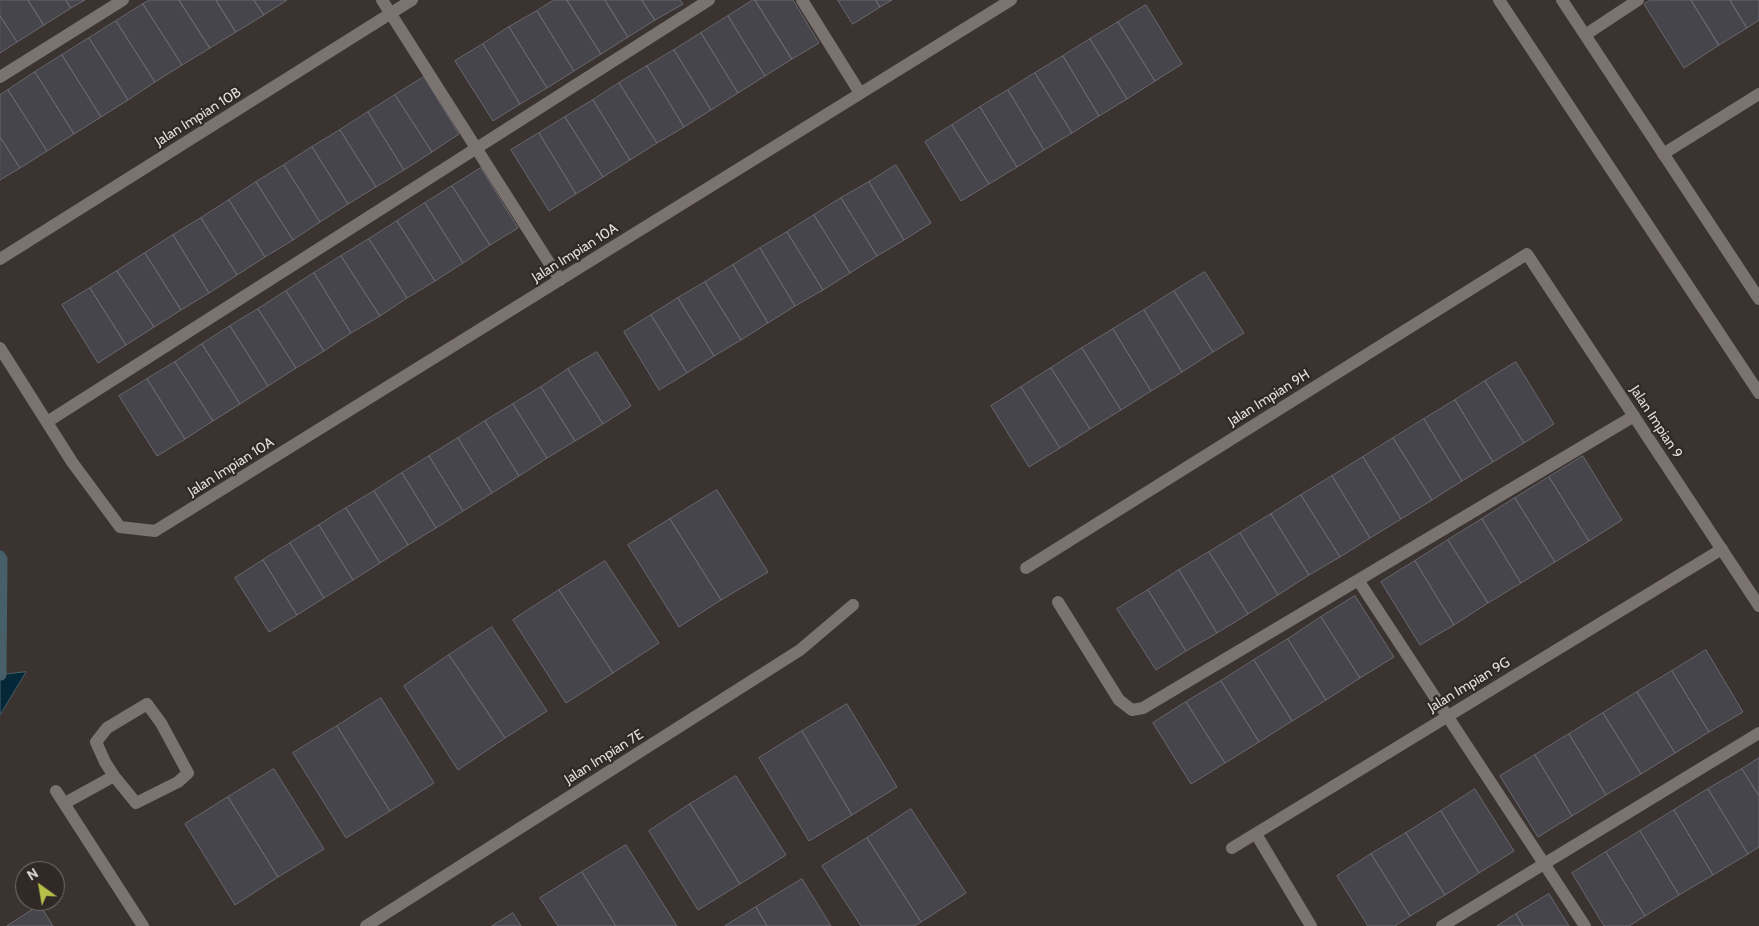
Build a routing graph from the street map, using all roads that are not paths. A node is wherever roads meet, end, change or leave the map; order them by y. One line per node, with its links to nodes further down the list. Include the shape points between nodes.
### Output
1 (123, 0): 12 (street)
2 (382, 0): 10 (street)
3 (412, 0): 10 (street, Jalan Impian 10B)
4 (709, 0): 15 (street)
5 (802, 0): 13 (street)
6 (1011, 0): 13 (street, Jalan Impian 10A)
7 (1499, 0): 22 (street)
8 (1562, 0): 11 (street)
9 (1638, 0): 11 (street)
10 (390, 14): 15 (street); 18 (street, Jalan Impian 10B)
11 (1585, 35): 16 (street)
12 (0, 77)
13 (860, 93): 19 (street, Jalan Impian 10A)
14 (1759, 94): 16 (street)
15 (476, 148): 19 (street); 24 (street)
16 (1663, 154): 20 (street)
17 (1527, 254): 23 (street, Jalan Impian 9); 26 (street, Jalan Impian 9H)
18 (0, 259)
19 (560, 280): 24 (street, Jalan Impian 10A, via 155,532 120,527)
20 (1758, 297)
21 (0, 348): 24 (street)
22 (1759, 392)
23 (1634, 416): 25 (street, Jalan Impian 9); 27 (street)
24 (47, 422)
25 (1722, 549): 30 (street, Jalan Impian 9); 31 (street, Jalan Impian 9G)
26 (1026, 568)
27 (1358, 580): 28 (street, via 1143,708 1132,710 1119,700); 31 (street)
28 (1058, 602)
29 (853, 606): 40 (street, Jalan Impian 7E, via 800,650)
30 (1759, 606)
31 (1447, 716): 36 (street, Jalan Impian 9G); 38 (street)
32 (1759, 733): 38 (street)
33 (114, 776): 33 (street, via 96,742 107,728 147,704 188,773 178,782 136,803); 35 (street)
34 (56, 791): 35 (street)
35 (65, 803): 39 (street)
36 (1256, 834): 37 (street, Jalan Impian 9G); 41 (street)
37 (1232, 848)
38 (1544, 864): 42 (street); 43 (street)
39 (143, 926)
40 (366, 926)
41 (1311, 926)
42 (1442, 926)
43 (1585, 926)

